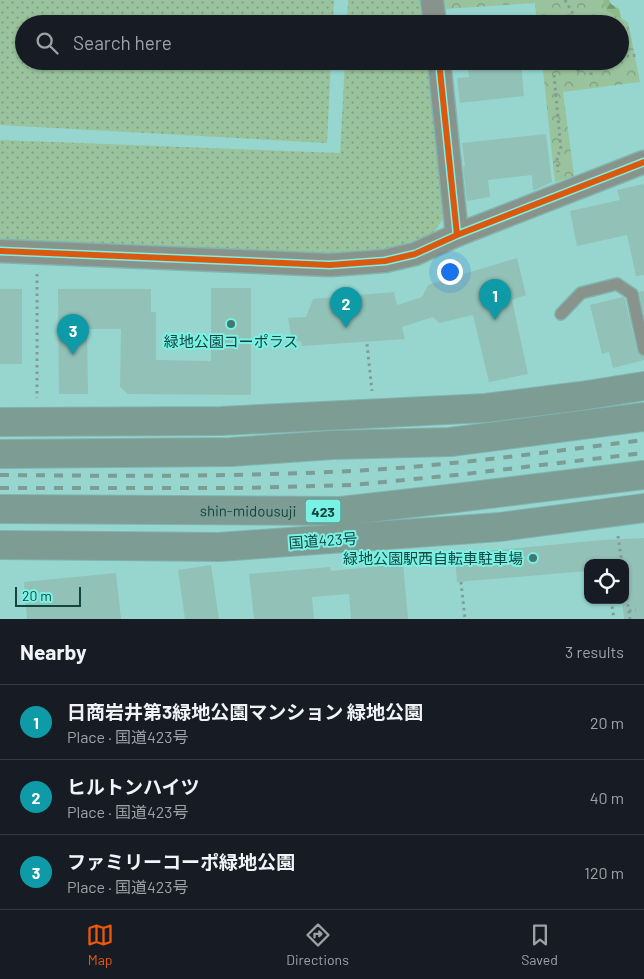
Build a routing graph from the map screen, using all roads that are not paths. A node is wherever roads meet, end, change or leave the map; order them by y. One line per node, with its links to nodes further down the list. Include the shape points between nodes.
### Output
1 (432, 0): 2 (street)
2 (434, 15)
3 (440, 70): 5 (street)
4 (644, 162): 5 (street)
5 (457, 235): 6 (street, via 415,254 385,261 330,265)
6 (0, 251)
7 (561, 314): 8 (lane, via 581,293 616,284 632,294)
8 (644, 349)
9 (644, 386): 10 (highway)
10 (486, 408): 12 (highway, via 221,421); 13 (highway)
11 (644, 417): 13 (highway, via 450,442)
12 (0, 422)
13 (332, 445): 14 (highway, via 231,452)
14 (0, 454)
15 (644, 475): 18 (highway, shin-midousuji / 423)
16 (644, 508): 19 (highway, 国道423号 / 423)
17 (0, 509): 18 (highway, shin-midousuji / 423)
18 (341, 511): 19 (highway)
19 (500, 527): 20 (highway, 国道423号 / 423, via 219,547)
20 (0, 545)

